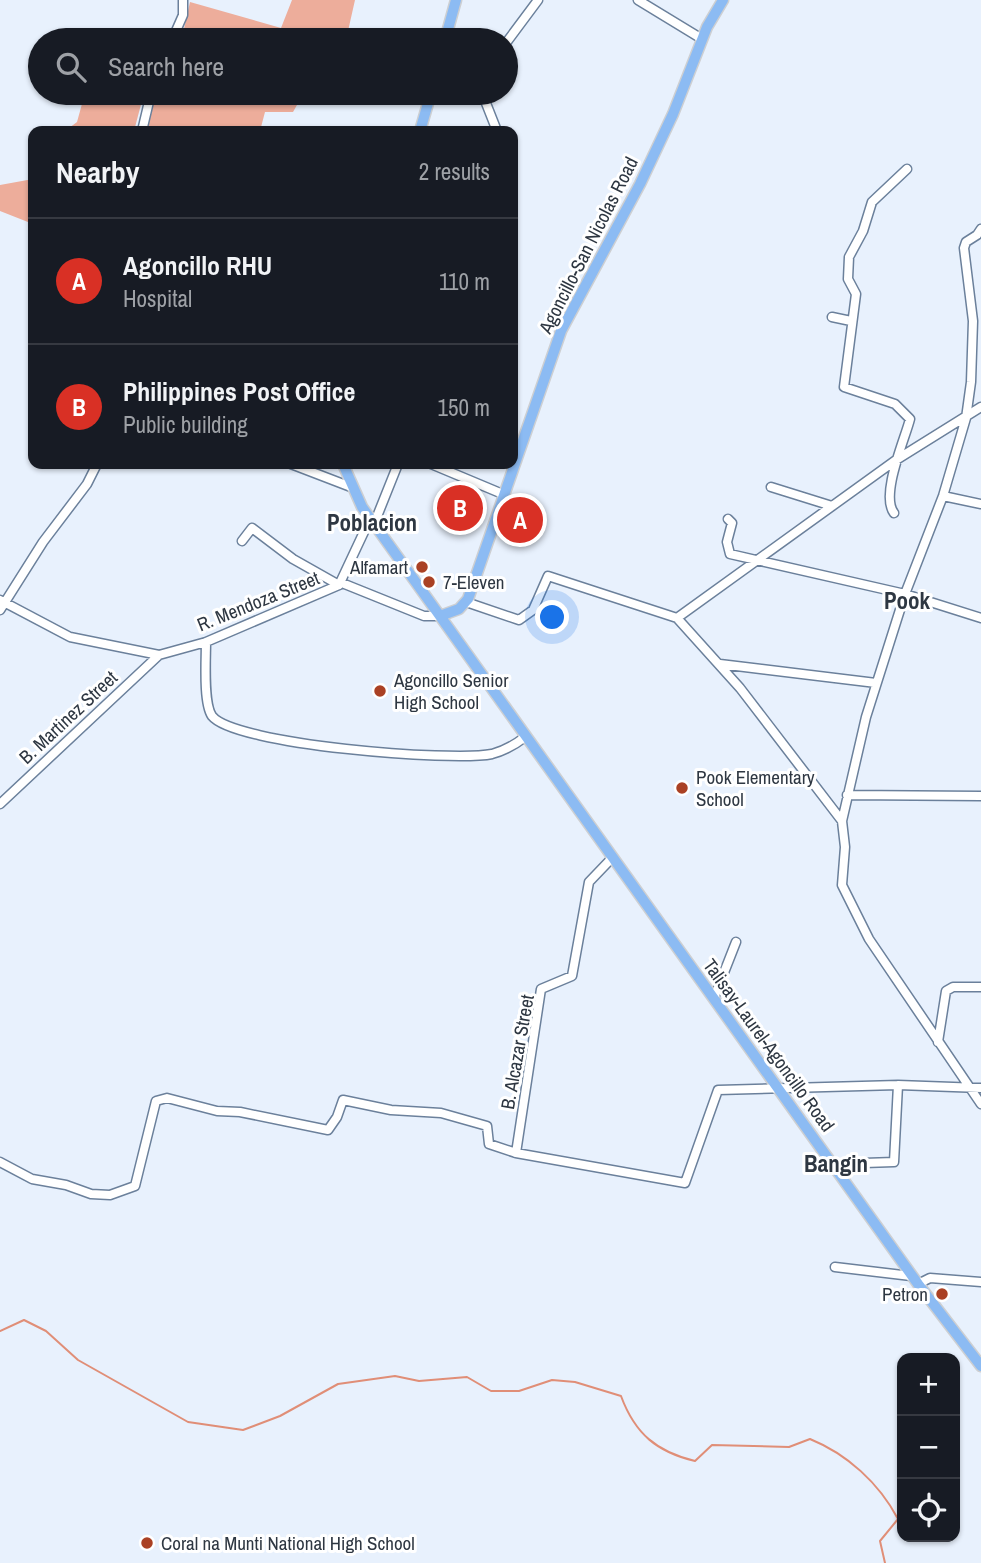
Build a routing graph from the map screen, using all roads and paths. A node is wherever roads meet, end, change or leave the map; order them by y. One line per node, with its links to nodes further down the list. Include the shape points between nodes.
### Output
1 (183, 0): 6 (street)
2 (456, 0): 7 (main road)
3 (538, 0): 8 (street)
4 (638, 0): 9 (street)
5 (723, 0): 9 (main road, Agoncillo-San Nicolas Road)
6 (177, 28)
7 (448, 28)
8 (517, 28)
9 (702, 39): 22 (main road, Agoncillo-San Nicolas Road, via 640,184 561,331)
10 (148, 105): 13 (street)
11 (428, 105): 14 (main road)
12 (487, 105): 15 (street)
13 (143, 126)
14 (421, 126)
15 (495, 126)
16 (907, 169): 19 (street, via 872,202 849,257 848,279 856,295)
17 (981, 229): 21 (street, via 964,248 973,321)
18 (832, 317): 19 (street)
19 (852, 320): 23 (street, via 844,387 905,410 910,419)
20 (981, 407): 21 (street)
21 (966, 418): 23 (street); 33 (street)
22 (518, 457)
23 (896, 460): 35 (street); 36 (street, via 890,505)
24 (94, 469): 43 (street)
25 (303, 469): 30 (street)
26 (345, 469): 30 (main road, Talisay-Laurel-Agoncillo Road)
27 (396, 469): 38 (street, R. Mendoza Street)
28 (443, 469): 32 (street)
29 (514, 469): 32 (main road, Agoncillo-San Nicolas Road)
30 (351, 487): 38 (main road, Talisay-Laurel-Agoncillo Road)
31 (771, 487): 35 (street)
32 (505, 495): 44 (main road, Agoncillo-San Nicolas Road)
33 (943, 496): 34 (street); 42 (street)
34 (981, 504)
35 (832, 506): 40 (street)
36 (894, 513)
37 (729, 519): 40 (street, via 727,550)
38 (372, 522): 41 (street, R. Mendoza Street); 46 (main road, Talisay-Laurel-Agoncillo Road)
39 (242, 541): 41 (street, via 252,527 293,559)
40 (758, 559): 42 (street); 47 (street)
41 (340, 584): 46 (street, via 424,616); 49 (street, R. Mendoza Street)
42 (905, 594): 48 (street); 52 (street)
43 (4, 601): 45 (street); 50 (street, via 69,637)
44 (466, 602): 46 (main road); 47 (street, via 519,620 533,610 548,576)
45 (0, 610)
46 (440, 616): 53 (main road, Talisay-Laurel-Agoncillo Road)
47 (677, 618): 51 (street)
48 (981, 618)
49 (206, 642): 50 (street, R. Mendoza Street); 53 (street, via 208,707 219,722 240,730 353,750 460,754 492,754)
50 (159, 655): 56 (street, B. Martinez Street)
51 (720, 664): 52 (street); 57 (street)
52 (876, 682): 54 (street)
53 (525, 737): 58 (main road, Talisay-Laurel-Agoncillo Road)
54 (847, 794): 55 (street); 57 (street)
55 (981, 796)
56 (0, 804)
57 (842, 821): 62 (street, via 842,885 849,903)
58 (612, 859): 61 (main road, Talisay-Laurel-Agoncillo Road); 68 (street, B. Alcazar Street, via 589,882 572,976 541,989)
59 (736, 942): 61 (street)
60 (981, 988): 62 (street, via 946,991)
61 (714, 998): 66 (main road, Talisay-Laurel-Agoncillo Road)
62 (938, 1043): 64 (street)
63 (898, 1085): 64 (street); 66 (street); 70 (street, via 894,1162)
64 (971, 1088): 65 (street); 67 (street)
65 (981, 1088)
66 (780, 1090): 68 (street, via 718,1090 685,1183); 70 (main road, Talisay-Laurel-Agoncillo Road)
67 (981, 1104)
68 (516, 1153): 69 (street, via 489,1144 487,1126 441,1113 391,1110 343,1100 328,1130 167,1098 156,1101 151,1113 135,1186 110,1195 91,1194 32,1179)
69 (0, 1162)
70 (834, 1164): 72 (main road, Talisay-Laurel-Agoncillo Road)
71 (835, 1267): 72 (street)
72 (915, 1280): 73 (street); 74 (main road, Talisay-Laurel-Agoncillo Road)
73 (981, 1282)
74 (981, 1366)

